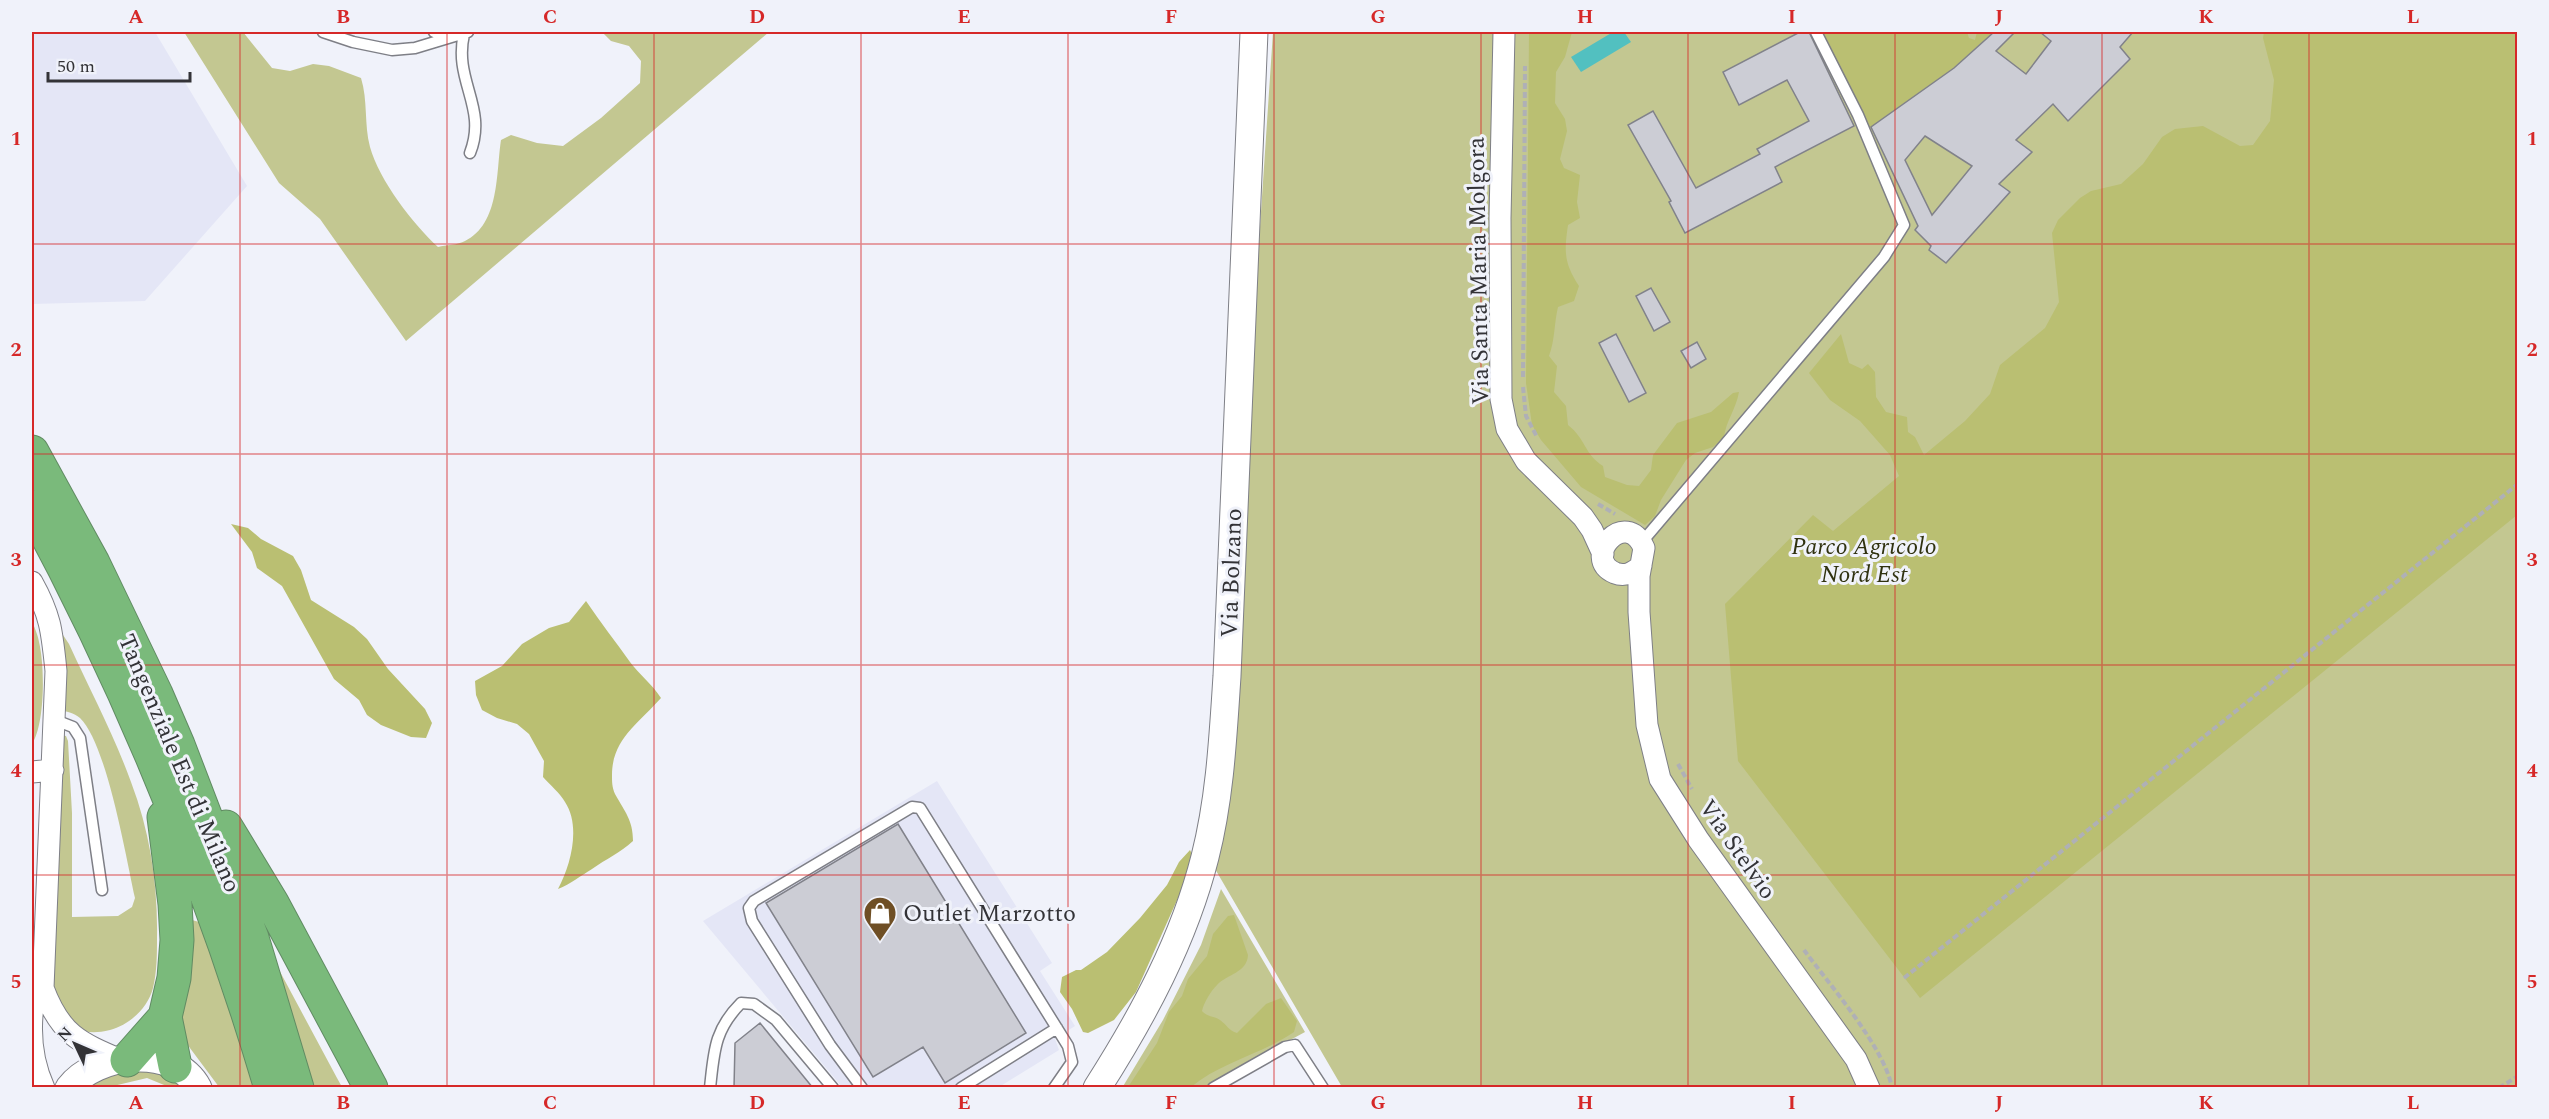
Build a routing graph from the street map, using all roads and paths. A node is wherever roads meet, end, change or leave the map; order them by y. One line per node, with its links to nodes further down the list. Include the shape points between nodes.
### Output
1 (323, 32): 7 (lane, via 392,50 416,48)
2 (434, 32): 7 (lane)
3 (1254, 32): 44 (street, Via Bolzano, via 1227,676 1213,818 1205,858 1174,949 1147,1005)
4 (1504, 32): 12 (street, Via Santa Maria Molgora, via 1501,399 1507,429 1526,460)
5 (1816, 32): 14 (lane, via 1858,115 1904,225 1884,257)
6 (466, 33): 7 (lane); 8 (lane, via 460,50 464,83 476,119 476,137)
7 (448, 38)
8 (470, 153)
9 (32, 452): 21 (highway, Tangenziale Est di Milano, via 93,563 156,694)
10 (2517, 484): 26 (path)
11 (32, 507): 21 (highway, Tangenziale Est di Milano, via 111,661)
12 (1583, 517): 13 (street); 15 (street)
13 (1619, 533): 14 (street, via 1632,534); 15 (street, via 1607,541)
14 (1642, 542): 16 (street, via 1645,554)
15 (1603, 554): 17 (street, via 1607,567)
16 (1641, 566): 17 (street, via 1630,574); 19 (street, Via Stelvio)
17 (1617, 574): 19 (street, Via Stelvio)
18 (32, 582): 20 (street, via 46,608 52,633)
19 (1639, 612): 47 (street, Via Stelvio, via 1647,725 1660,779 1698,839 1856,1059)
20 (55, 720): 22 (street); 24 (lane, via 73,727 80,738)
21 (167, 755): 28 (highway, via 177,940); 36 (highway, Tangenziale Est di Milano); 37 (highway, Tangenziale Est di Milano, via 252,938); 38 (highway, via 272,903)
22 (53, 770): 23 (street); 25 (street)
23 (32, 772)
24 (102, 890)
25 (43, 962): 27 (street); 33 (street, via 33,996 32,1029 36,1068)
26 (1904, 978)
27 (43, 988): 30 (street, via 54,1016 68,1031 98,1050); 34 (street, via 47,1052)
28 (165, 1017): 30 (highway); 32 (highway)
29 (1057, 1028): 41 (lane, via 920,808 912,807 754,901 749,908 752,921 830,1045); 42 (lane); 43 (lane, via 1072,1062)
30 (125, 1060): 32 (street, via 150,1058); 35 (street, via 89,1070)
31 (2517, 1076): 48 (path)
32 (187, 1077)
33 (44, 1088)
34 (57, 1088)
35 (69, 1088)
36 (270, 1088)
37 (297, 1088)
38 (371, 1088)
39 (710, 1088): 40 (lane, via 714,1044 727,1018 741,1003 754,1004 776,1020)
40 (833, 1088)
41 (862, 1088)
42 (961, 1088)
43 (1054, 1088)
44 (1097, 1088)
45 (1213, 1088): 46 (lane, via 1295,1045)
46 (1323, 1088)
47 (1869, 1088)
48 (2499, 1088)

